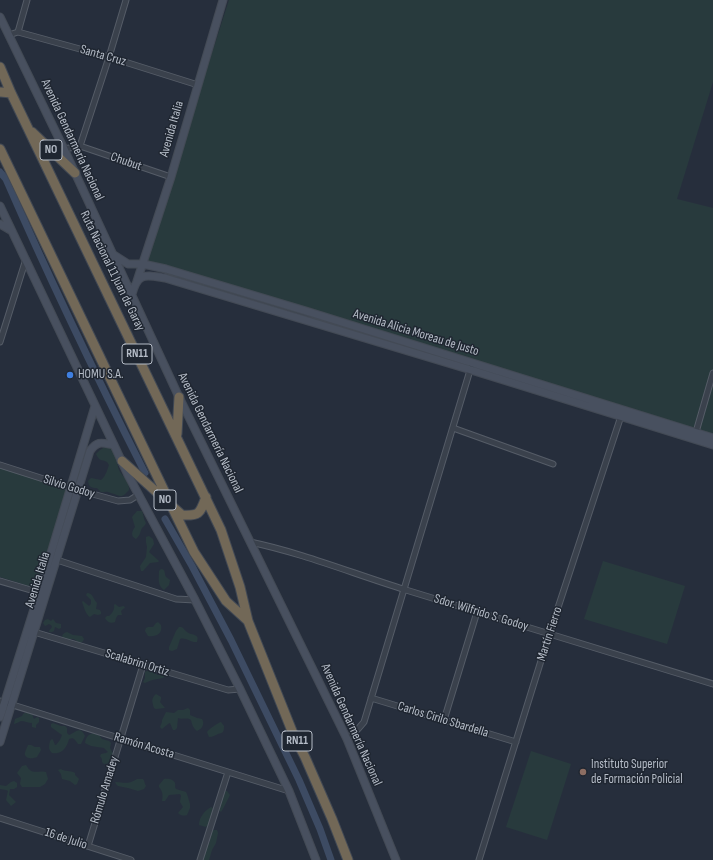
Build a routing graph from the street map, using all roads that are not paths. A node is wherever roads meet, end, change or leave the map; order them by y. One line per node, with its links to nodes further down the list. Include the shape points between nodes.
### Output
1 (27, 0): 5 (street)
2 (126, 0): 7 (street)
3 (223, 0): 9 (main road, Avenida Italia)
4 (0, 17): 6 (main road, Avenida Gendarmería Nacional)
5 (18, 32): 6 (street); 7 (street, Santa Cruz)
6 (9, 35): 15 (main road, Avenida Gendarmería Nacional)
7 (109, 57): 9 (street, Santa Cruz); 13 (street)
8 (0, 67): 11 (highway, Ruta Nacional 11 Juan de Garay / RN11)
9 (198, 85): 17 (main road, Avenida Italia)
10 (0, 92): 11 (highway)
11 (11, 93): 12 (highway, Ruta Nacional 11 Juan de Garay / RN11)
12 (28, 128): 16 (highway, NO); 34 (highway, Ruta Nacional 11 Juan de Garay / RN11)
13 (80, 146): 15 (street); 17 (street, Chubut)
14 (0, 149): 44 (highway, Ruta Nacional 11 Juan de Garay / RN11)
15 (64, 149): 16 (main road, Avenida Gendarmería Nacional)
16 (74, 172): 21 (main road, Avenida Gendarmería Nacional)
17 (171, 177): 23 (main road, Avenida Italia)
18 (0, 206): 20 (main road)
19 (0, 224): 20 (main road)
20 (12, 231): 22 (main road)
21 (112, 254): 23 (main road, Avenida Alicia Moreau de Justo, via 128,264); 25 (main road, Avenida Gendarmería Nacional)
22 (26, 259): 26 (street); 30 (main road)
23 (143, 264): 24 (main road, Avenida Italia); 27 (main road, Avenida Alicia Moreau de Justo, via 166,269)
24 (137, 281): 25 (main road, Avenida Italia); 27 (main road, Avenida Alicia Moreau de Justo, via 146,275 165,278)
25 (132, 294): 29 (main road, Avenida Gendarmería Nacional)
26 (0, 342)
27 (472, 367): 31 (main road, Avenida Alicia Moreau de Justo); 32 (street)
28 (713, 373): 33 (street)
29 (179, 397): 34 (highway); 45 (main road, Avenida Gendarmería Nacional)
30 (95, 406): 36 (main road); 41 (main road, Avenida Italia)
31 (622, 413): 33 (main road, Avenida Alicia Moreau de Justo); 37 (main road, Avenida Alicia Moreau de Justo); 54 (street, Martín Fierro)
32 (453, 428): 39 (street); 48 (street)
33 (696, 432): 35 (main road, Avenida Alicia Moreau de Justo)
34 (177, 436): 43 (highway, Ruta Nacional 11 Juan de Garay / RN11)
35 (713, 438)
36 (114, 445): 38 (main road); 41 (main road, Avenida Italia, via 95,445 90,451)
37 (713, 445)
38 (122, 462): 42 (main road); 44 (highway, NO)
39 (553, 464)
40 (0, 465): 41 (street, Silvio Godoy)
41 (75, 489): 42 (street, Silvio Godoy, via 118,501 130,500); 46 (main road, Avenida Italia); 49 (main road, Avenida Italia)
42 (138, 495): 50 (main road)
43 (206, 498): 44 (highway, NO, via 201,510 191,516 182,515); 52 (highway, Ruta Nacional 11 Juan de Garay / RN11, via 221,530 240,587)
44 (171, 505): 52 (highway, Ruta Nacional 11 Juan de Garay / RN11, via 194,552 226,601)
45 (250, 542): 48 (street, Sdor. Wilfrido S. Godoy, via 276,547); 63 (main road, Avenida Gendarmería Nacional)
46 (57, 560): 49 (main road, Avenida Italia); 50 (street, via 176,599)
47 (0, 581): 49 (street)
48 (404, 589): 51 (street, Sdor. Wilfrido S. Godoy); 58 (street)
49 (43, 594): 53 (main road, Avenida Italia); 59 (main road, Avenida Italia)
50 (195, 600): 57 (main road)
51 (477, 612): 54 (street, Sdor. Wilfrido S. Godoy); 61 (street)
52 (248, 621): 73 (highway, Ruta Nacional 11 Juan de Garay / RN11)
53 (34, 632): 55 (street, Scalabrini Ortiz); 59 (main road, Avenida Italia)
54 (549, 635): 56 (street, Sdor. Wilfrido S. Godoy); 65 (street, Martín Fierro)
55 (143, 665): 57 (street, Scalabrini Ortiz, via 228,690); 62 (street, Rómulo Amadey)
56 (713, 684)
57 (240, 689): 67 (main road)
58 (371, 698): 61 (street, Carlos Cirilo Sbardella); 63 (street, via 364,722)
59 (5, 703): 60 (main road, Avenida Italia); 62 (street, Ramón Acosta); 64 (main road, Avenida Italia)
60 (0, 717)
61 (444, 720): 65 (street, Carlos Cirilo Sbardella)
62 (120, 738): 66 (street, Ramón Acosta); 69 (street, Rómulo Amadey)
63 (347, 739): 74 (main road, Avenida Gendarmería Nacional)
64 (0, 742)
65 (516, 742): 75 (street, Martín Fierro)
66 (228, 772): 67 (street, Ramón Acosta); 71 (street)
67 (289, 791): 72 (main road)
68 (0, 818): 69 (street, 16 de Julio)
69 (88, 846): 70 (street, 16 de Julio)
70 (131, 860)
71 (200, 860)
72 (316, 860)
73 (348, 860)
74 (396, 860)
75 (479, 860)

